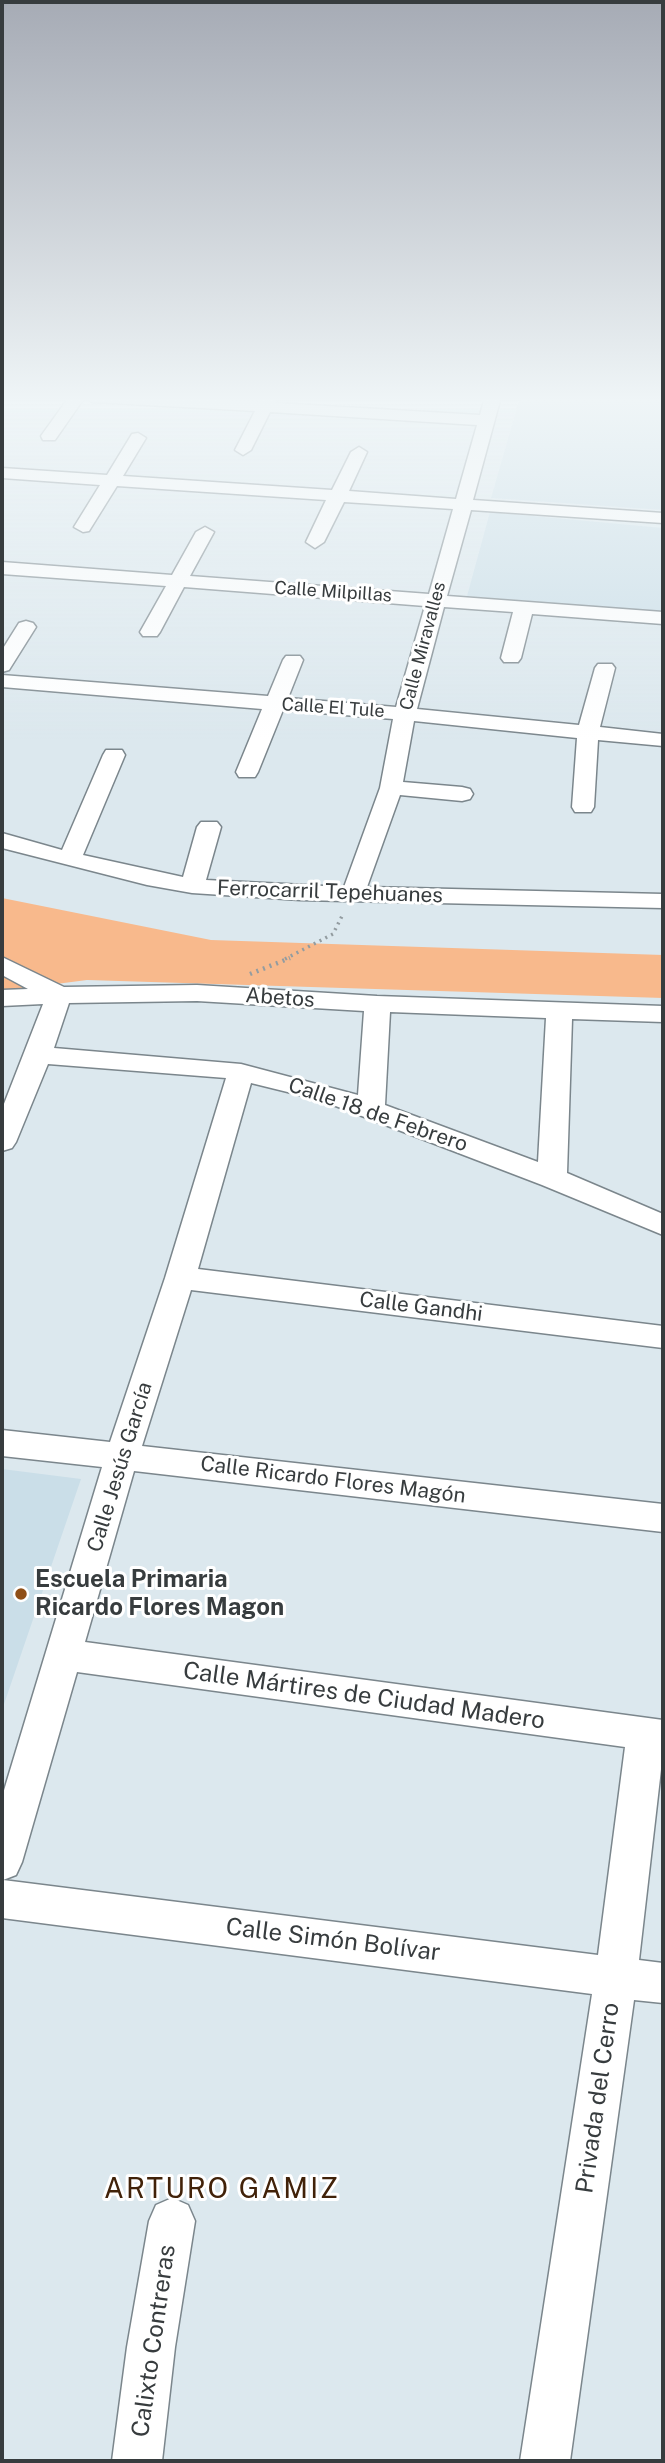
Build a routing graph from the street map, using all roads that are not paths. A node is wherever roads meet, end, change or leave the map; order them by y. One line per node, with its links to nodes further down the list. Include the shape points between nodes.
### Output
1 (92, 512): 6 (street)
2 (329, 512): 8 (street)
3 (459, 512): 11 (street, Calle Miravalles)
4 (587, 512): 5 (street)
5 (663, 518)
6 (83, 527)
7 (205, 532): 10 (street)
8 (315, 542)
9 (2, 568): 10 (street, Calle Milpillas)
10 (179, 580): 11 (street, Calle Milpillas); 15 (street)
11 (435, 600): 12 (street, Calle Milpillas); 22 (street, Calle Miravalles)
12 (524, 607): 13 (street, Calle Milpillas); 16 (street)
13 (663, 618)
14 (26, 627): 18 (street)
15 (150, 632)
16 (511, 658)
17 (293, 660): 21 (street)
18 (2, 666)
19 (605, 668): 23 (street)
20 (2, 681): 21 (street, Calle El Tule)
21 (275, 704): 22 (street, Calle El Tule); 26 (street)
22 (405, 714): 23 (street, Calle El Tule); 27 (street, Calle Miravalles)
23 (588, 732): 24 (street, Calle El Tule); 29 (street)
24 (663, 740)
25 (114, 755): 32 (street)
26 (247, 772)
27 (391, 788): 28 (street); 34 (street, Calle Miravalles)
28 (462, 794)
29 (583, 807)
30 (209, 827): 33 (street)
31 (2, 840): 32 (street, Ferrocarril Tepehuanes)
32 (71, 859): 33 (street, Ferrocarril Tepehuanes)
33 (192, 886): 34 (street, Ferrocarril Tepehuanes)
34 (354, 894): 35 (street, Ferrocarril Tepehuanes)
35 (663, 901)
36 (2, 965): 37 (street)
37 (59, 995): 38 (street, Abetos); 39 (street, Abetos, via 197,993); 42 (street)
38 (2, 998)
39 (377, 1004): 40 (street, Abetos); 44 (street)
40 (559, 1010): 41 (street, Abetos); 46 (street)
41 (663, 1014)
42 (38, 1055): 43 (street, Calle 18 de Febrero); 45 (street)
43 (241, 1072): 44 (street, Calle 18 de Febrero); 48 (street, Calle Jesús García)
44 (371, 1109): 46 (street, Calle 18 de Febrero)
45 (2, 1142)
46 (552, 1178): 47 (street, Calle 18 de Febrero)
47 (663, 1225)
48 (180, 1278): 49 (street, Calle Gandhi); 51 (street, Calle Jesús García)
49 (663, 1337)
50 (2, 1443): 51 (street, Calle Ricardo Flores Magón)
51 (122, 1455): 52 (street, Calle Ricardo Flores Magón); 53 (street, Calle Jesús García)
52 (663, 1518)
53 (65, 1655): 54 (street, Calle Mártires de Ciudad Madero); 55 (street, Calle Jesús García)
54 (655, 1735): 58 (street, Privada del Cerro)
55 (12, 1795): 56 (street, Calle Jesús García)
56 (2, 1862)
57 (2, 1899): 58 (street, Calle Simón Bolívar)
58 (615, 1976): 59 (street, Calle Simón Bolívar); 62 (street, Privada del Cerro)
59 (663, 1983)
60 (172, 2221): 61 (street, Calixto Contreras)
61 (137, 2461)
62 (545, 2461)

